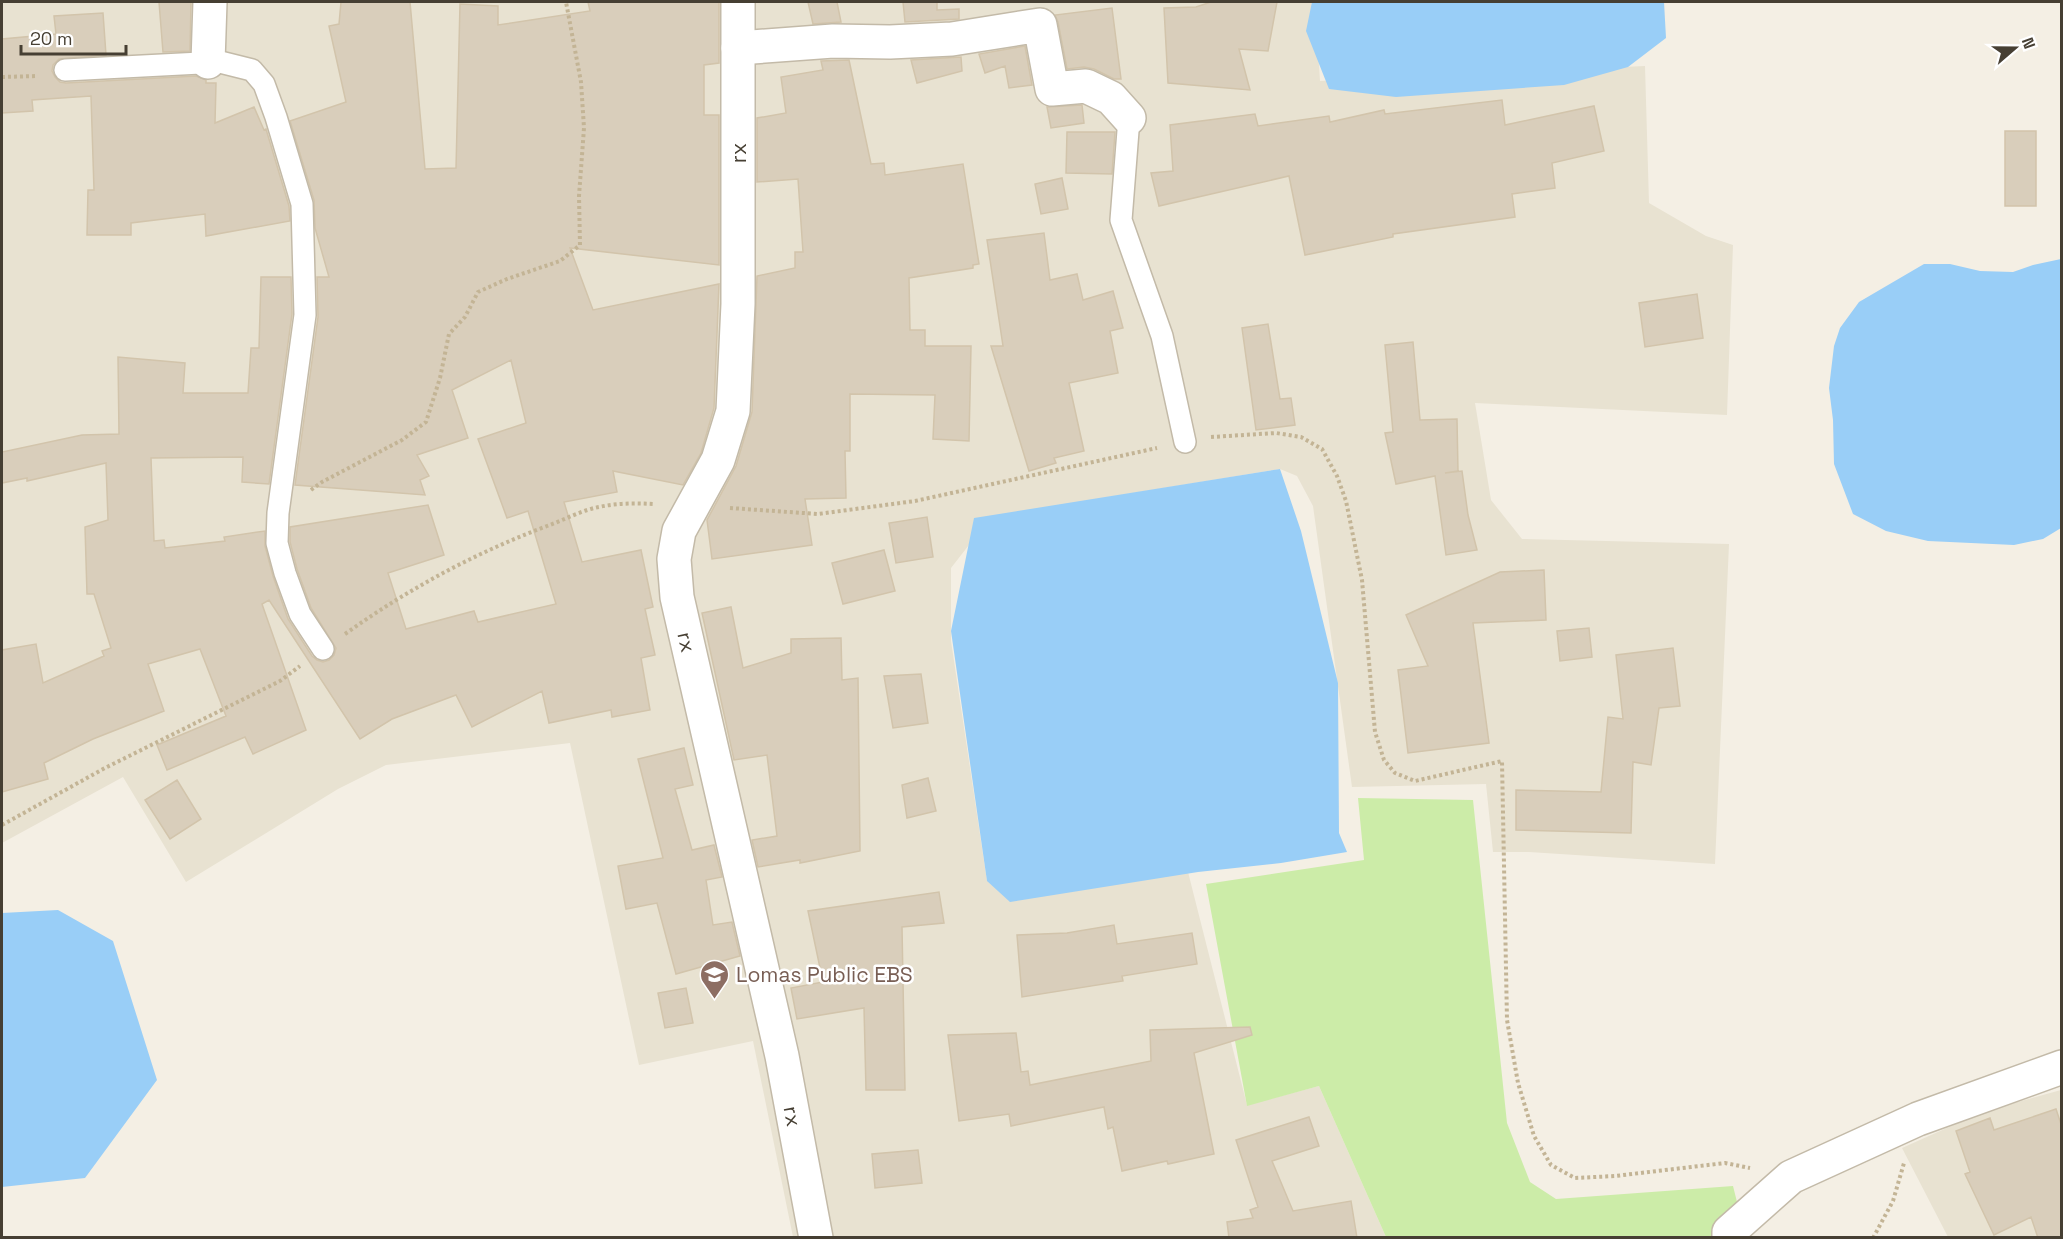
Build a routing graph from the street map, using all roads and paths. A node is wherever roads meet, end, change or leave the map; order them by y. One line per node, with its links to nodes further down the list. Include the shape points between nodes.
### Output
1 (210, 2): 5 (street)
2 (566, 2): 11 (path, via 581,82 584,128 580,246 560,261 478,292 465,317 449,334 426,422 402,440 322,482)
3 (738, 2): 4 (street, rx)
4 (738, 48): 8 (street, via 833,40 952,39 1040,25 1052,89 1086,87 1111,98); 10 (street, rx, via 738,304 733,411 718,460)
5 (208, 62): 6 (lane); 11 (lane, via 252,70 264,84 302,204 305,315)
6 (65, 70): 7 (path, via 47,77)
7 (2, 77)
8 (1129, 118): 9 (lane, via 1120,220 1162,336)
9 (1185, 442): 10 (path, via 915,501 818,514); 16 (path, via 1276,433 1301,437 1322,449 1346,501 1362,580 1375,732 1384,760 1395,773 1415,781 1502,761 1507,1020 1534,1136 1551,1165 1575,1178 1725,1163 1776,1169)
10 (692, 505): 12 (path, via 636,503 597,507 514,539 387,604); 17 (street, rx, via 679,531 675,559 677,597 782,1056)
11 (278, 513): 12 (lane, via 277,543 285,573 300,614)
12 (323, 649): 13 (path, via 280,681 105,768)
13 (2, 825)
14 (2061, 1067): 15 (street)
15 (1918, 1119): 16 (street); 19 (path, via 1893,1201)
16 (1791, 1177): 18 (street, via 1729,1232)
17 (816, 1238)
18 (1729, 1238)
19 (1873, 1238)

